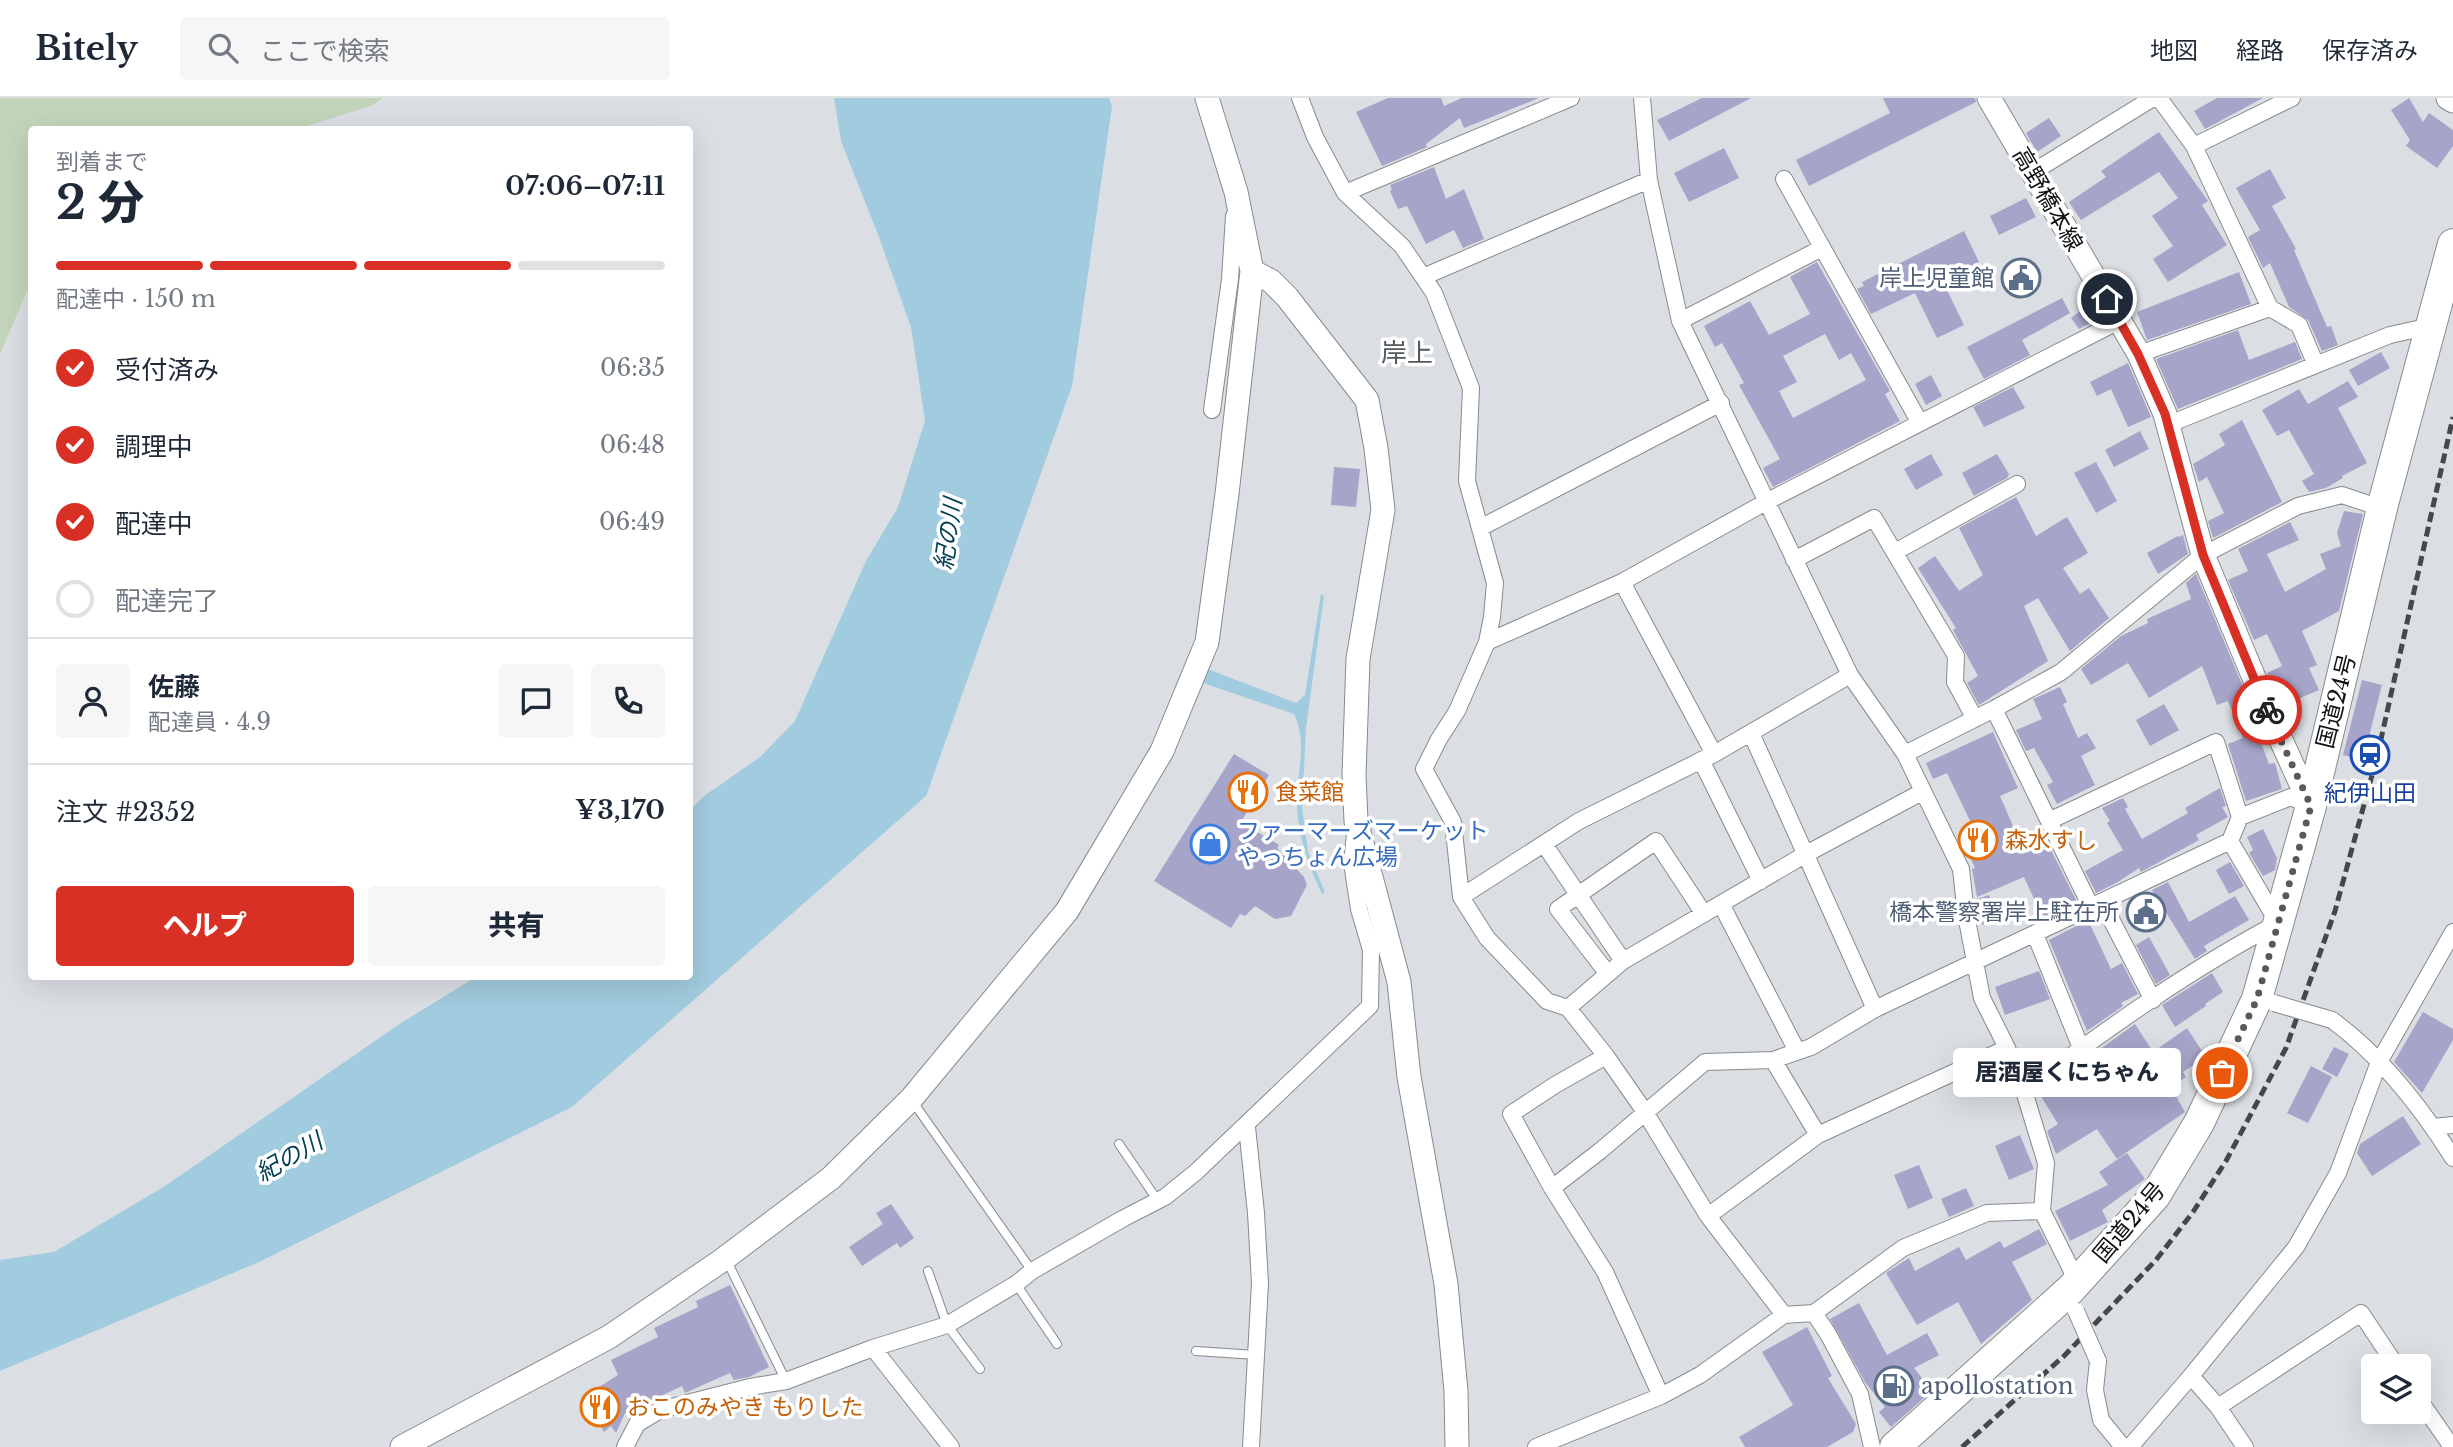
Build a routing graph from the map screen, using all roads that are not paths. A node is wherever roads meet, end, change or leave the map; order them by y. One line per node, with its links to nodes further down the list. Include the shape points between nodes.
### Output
1 (1207, 98): 15 (street)
2 (1300, 98): 16 (street)
3 (1571, 98): 16 (street)
4 (1642, 98): 14 (street)
5 (1989, 98): 12 (street, 高野橋本線)
6 (2152, 98): 12 (street)
7 (2159, 98): 11 (street)
8 (2292, 98): 11 (street)
9 (2448, 98): 10 (street)
10 (2453, 101)
11 (2194, 146): 21 (street)
12 (2033, 172): 23 (street, 高野橋本線)
13 (1784, 179): 18 (street)
14 (1649, 180): 20 (street); 22 (street)
15 (1236, 192): 19 (street); 28 (street, via 1230,279)
16 (1345, 193): 20 (street, via 1402,246)
17 (2453, 244): 24 (highway, 国道24号)
18 (1822, 248): 22 (street); 29 (street)
19 (1252, 271): 49 (street, via 1287,297 1367,400 1383,510 1358,659); 77 (street, via 1207,642 1178,713 1162,751 1067,911)
20 (1423, 277): 34 (street, via 1434,293 1471,388 1467,481)
21 (2270, 308): 25 (street); 26 (street, via 2299,325)
22 (1681, 321): 27 (street)
23 (2119, 321): 25 (street, 高野橋本線); 29 (street)
24 (2431, 326): 26 (street, via 2390,335); 33 (highway, 国道24号)
25 (2138, 354): 30 (street, 高野橋本線)
26 (2316, 365): 30 (street)
27 (1720, 403): 32 (street); 34 (street)
28 (1212, 410)
29 (1920, 423): 32 (street)
30 (2167, 425): 36 (street, 高野橋本線)
31 (2017, 484): 35 (street)
32 (1766, 502): 37 (street); 38 (street)
33 (2384, 504): 36 (street, via 2342,495 2298,506); 47 (highway, 国道24号)
34 (1480, 528): 39 (street, via 1494,583)
35 (1895, 552): 37 (street, via 1874,518); 42 (street, via 1956,656 1955,682)
36 (2203, 555): 41 (street, via 2061,672); 47 (street, 高野橋本線)
37 (1794, 560): 40 (street)
38 (1622, 582): 39 (street); 45 (street)
39 (1487, 642): 56 (street, via 1457,711 1424,769 1453,822)
40 (1850, 675): 43 (street); 44 (street)
41 (1994, 709): 42 (street); 50 (street)
42 (1975, 719): 44 (street)
43 (1751, 733): 45 (street); 53 (street)
44 (1905, 754): 46 (street)
45 (1708, 757): 52 (street, via 1579,821); 54 (street)
46 (1922, 792): 53 (street); 64 (street, via 1961,869)
47 (2311, 806): 48 (street, via 2291,797); 60 (highway, 国道24号)
48 (2240, 817): 50 (street, via 2216,742); 51 (street)
49 (1356, 821): 80 (street, via 1352,863 1371,950 1370,1006); 112 (street, via 1399,982 1409,1077 1446,1284)
50 (2049, 821): 58 (street)
51 (2230, 841): 58 (street); 60 (street)
52 (1544, 844): 55 (street); 56 (street)
53 (1806, 854): 54 (street); 69 (street)
54 (1761, 881): 57 (street)
55 (1578, 894): 59 (street, via 1656,841); 63 (street); 65 (street, via 1558,909)
56 (1461, 897): 68 (street, via 1487,937 1547,1001)
57 (1721, 904): 59 (street); 72 (street)
58 (2097, 905): 62 (street); 66 (street)
59 (1703, 914): 63 (street)
60 (2278, 923): 66 (street); 67 (highway, 国道24号)
61 (2453, 932): 75 (street)
62 (2035, 934): 64 (street); 71 (street)
63 (1623, 961): 65 (street)
64 (1975, 962): 69 (street); 70 (street, via 1982,998)
65 (1608, 974): 68 (street)
66 (2152, 1000): 71 (street)
67 (2265, 1001): 75 (street, bridge, via 2332,1020); 93 (highway, 国道24号, via 2155,1196)
68 (1568, 1008): 73 (street)
69 (1875, 1009): 72 (street)
70 (2007, 1048): 76 (street); 82 (street)
71 (2081, 1048): 76 (street)
72 (1797, 1051): 74 (street)
73 (1606, 1056): 78 (street); 85 (street, via 1511,1114)
74 (1773, 1060): 78 (street, via 1705,1062); 82 (street)
75 (2379, 1062): 81 (street); 103 (street, via 2338,1172 2296,1247)
76 (2024, 1091): 87 (street, via 2046,1163)
77 (911, 1099): 89 (street, via 831,1178); 90 (lane)
78 (1645, 1112): 85 (street); 88 (street)
79 (2453, 1125): 81 (street)
80 (1247, 1127): 86 (street); 100 (street, via 1260,1283)
81 (2434, 1127): 84 (street)
82 (1818, 1135): 88 (street)
83 (1119, 1144): 86 (lane)
84 (2453, 1158)
85 (1552, 1188): 105 (street, via 1605,1272)
86 (1158, 1200): 90 (street)
87 (2042, 1211): 93 (street, via 2073,1273); 94 (street, via 1987,1213 1903,1248)
88 (1708, 1216): 95 (street)
89 (726, 1257): 104 (lane); 108 (street, via 609,1338)
90 (1032, 1271): 92 (street)
91 (928, 1272): 96 (lane)
92 (1016, 1284): 96 (street); 97 (lane)
93 (2073, 1300): 115 (highway, 国道24号); 116 (street, bridge, via 2098,1361 2095,1390 2101,1420)
94 (1814, 1313): 95 (street); 114 (street, via 1860,1394)
95 (1784, 1315): 105 (street, via 1700,1375)
96 (947, 1325): 98 (street); 102 (lane)
97 (1057, 1344)
98 (873, 1348): 104 (street); 110 (street)
99 (1196, 1351): 100 (lane)
100 (1256, 1354): 111 (street)
101 (2389, 1354): 106 (street, via 2361,1313)
102 (980, 1369)
103 (2192, 1376): 106 (street); 117 (street)
104 (786, 1381): 109 (street, via 660,1410 637,1424)
105 (1661, 1396): 113 (street)
106 (2218, 1406): 118 (street)
107 (2431, 1417): 119 (street)
108 (402, 1447)
109 (625, 1447)
110 (951, 1447)
111 (1251, 1447)
112 (1457, 1447)
113 (1536, 1447)
114 (1872, 1447)
115 (1895, 1447)
116 (2123, 1447)
117 (2130, 1447)
118 (2245, 1447)
119 (2452, 1447)

